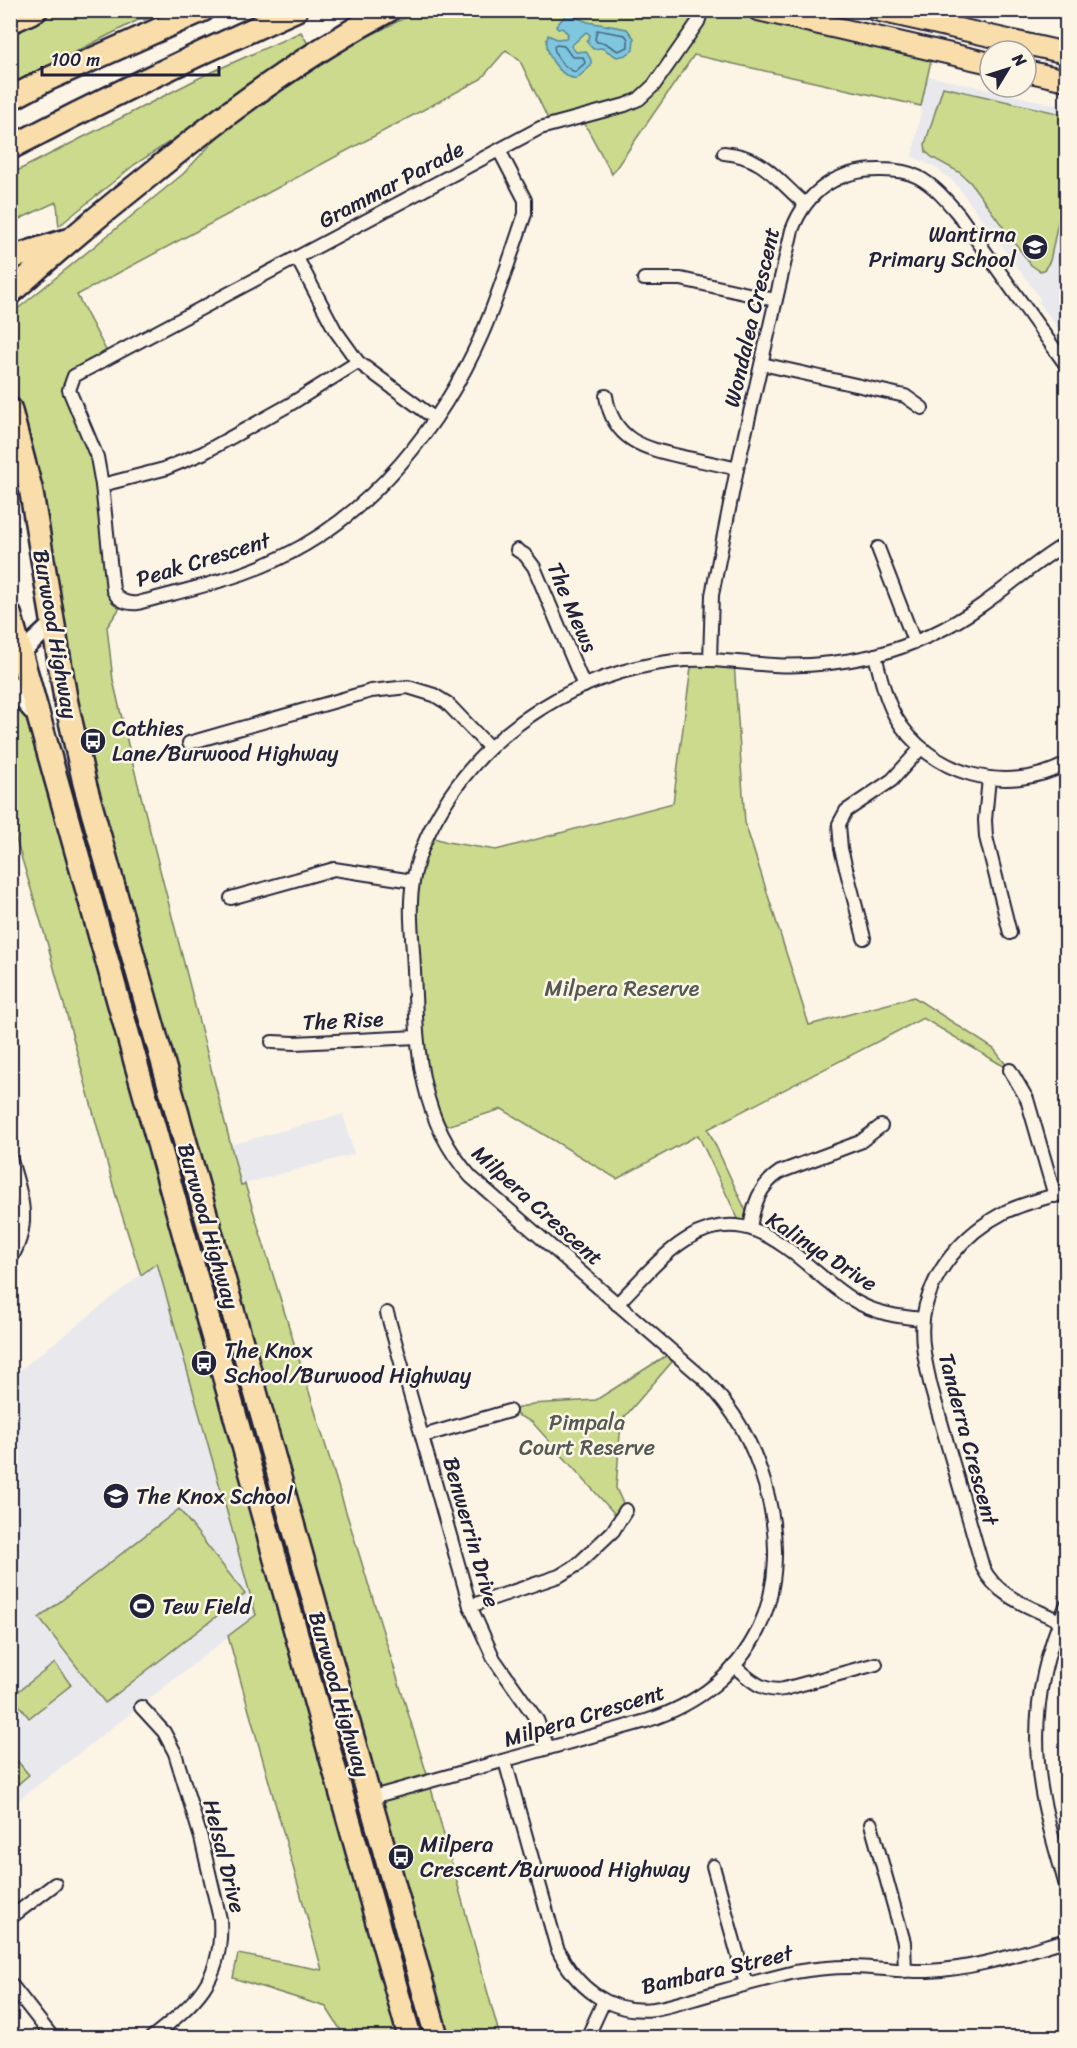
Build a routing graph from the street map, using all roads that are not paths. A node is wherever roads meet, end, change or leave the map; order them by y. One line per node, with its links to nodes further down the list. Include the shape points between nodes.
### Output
1 (36, 10): 9 (highway)
2 (203, 10): 15 (highway)
3 (296, 10): 16 (highway)
4 (390, 10): 20 (highway, via 245,99)
5 (702, 10): 17 (street, Grammar Parade, via 698,22 654,85 639,99 540,128)
6 (758, 10): 10 (main road)
7 (875, 10): 8 (main road)
8 (923, 21): 10 (main road); 11 (main road)
9 (10, 22)
10 (919, 47): 12 (main road)
11 (1066, 53)
12 (978, 60)
13 (1038, 74): 14 (main road)
14 (1066, 80)
15 (10, 99)
16 (10, 148)
17 (499, 150): 22 (street, Grammar Parade); 33 (street, Peak Crescent, via 525,200 525,214 482,333)
18 (724, 153): 19 (street, via 740,154 760,163)
19 (805, 204): 25 (street, Wondalea Crescent, via 792,230); 28 (street, Wondalea Crescent, via 829,183 863,170 889,170 920,178 959,215)
20 (69, 240): 21 (highway); 24 (highway)
21 (10, 258)
22 (297, 258): 26 (street, via 335,330); 29 (street, Grammar Parade)
23 (644, 279): 25 (street, via 681,279)
24 (10, 293)
25 (775, 300): 27 (street, Wondalea Crescent)
26 (358, 362): 33 (street); 35 (street, via 203,453 153,472)
27 (762, 364): 31 (street, via 905,396); 34 (street, Wondalea Crescent)
28 (1066, 364)
29 (74, 376): 35 (street, Peak Crescent, via 69,390 96,452)
30 (606, 396): 34 (street, via 611,417 633,441 654,450)
31 (922, 408)
32 (10, 409): 39 (highway, Burwood Highway, via 31,490)
33 (434, 418): 35 (street, Peak Crescent, via 410,453 372,495 309,543 255,568 138,603 122,601 113,590)
34 (737, 469): 43 (street, Wondalea Crescent, via 712,595)
35 (102, 485)
36 (1066, 544): 41 (street, Milpera Crescent, via 966,616)
37 (878, 548): 41 (street)
38 (517, 550): 45 (street, The Mews, via 534,567)
39 (53, 623): 40 (street); 52 (highway, Burwood Highway)
40 (14, 640): 46 (highway, Burwood Highway)
41 (914, 641): 42 (street, Milpera Crescent)
42 (875, 655): 43 (street, Milpera Crescent, via 806,665); 49 (street, via 889,703)
43 (710, 660): 45 (street, Milpera Crescent, via 647,666)
44 (10, 683): 46 (street)
45 (584, 686): 48 (street, Milpera Crescent, via 529,716)
46 (40, 721): 53 (highway, Burwood Highway)
47 (189, 743): 48 (street, via 371,691 408,687 426,691 447,703)
48 (490, 748): 54 (street, Milpera Crescent, via 437,817)
49 (921, 748): 51 (street, via 956,770); 57 (street, via 892,780 846,811 839,824 841,849)
50 (1066, 764): 51 (street, via 1034,776)
51 (988, 778): 56 (street, via 986,837)
52 (85, 785): 53 (highway); 80 (highway, Burwood Highway)
53 (61, 796): 93 (highway, Burwood Highway)
54 (413, 881): 55 (street, via 333,870); 58 (street, Milpera Crescent)
55 (231, 898)
56 (1010, 933)
57 (864, 938)
58 (417, 1037): 59 (street, The Rise); 66 (street, Milpera Crescent, via 429,1102 458,1163)
59 (272, 1042)
60 (1010, 1070): 63 (street, via 1027,1099)
61 (881, 1126): 64 (street, via 860,1142 772,1178 758,1194)
62 (10, 1157): 65 (street, via 24,1203 21,1238)
63 (1061, 1194): 68 (street, Tanderra Crescent, via 1007,1211 964,1241 939,1275)
64 (750, 1228): 66 (street, Kalinya Drive, via 717,1227 687,1239); 68 (street, Kalinya Drive, via 780,1243 856,1302 882,1313)
65 (10, 1260)
66 (617, 1304): 76 (street, Milpera Crescent, via 716,1391 737,1417 758,1462 776,1532 775,1577 759,1628)
67 (387, 1313): 70 (street, Benwerrin Drive)
68 (923, 1320): 74 (street, Tanderra Crescent, via 928,1374 983,1568 994,1586 1010,1598)
69 (509, 1411): 70 (street)
70 (423, 1436): 72 (street, Benwerrin Drive)
71 (626, 1510): 72 (street, via 614,1532 577,1566)
72 (470, 1606): 78 (street, Benwerrin Drive, via 494,1659 537,1720)
73 (1066, 1606): 74 (street)
74 (1060, 1621): 84 (street, via 1043,1675 1037,1751 1045,1807)
75 (876, 1664): 76 (street, via 772,1691 760,1687)
76 (734, 1666): 78 (street, Milpera Crescent, via 699,1697 673,1711)
77 (141, 1707): 92 (street, Helsal Drive, via 164,1732 178,1763 201,1838 221,1929 216,1963 203,1991)
78 (548, 1748): 79 (street, Milpera Crescent)
79 (505, 1761): 80 (street, Milpera Crescent); 90 (street, Bambara Street, via 557,1948 580,1983)
80 (369, 1798): 94 (highway, Burwood Highway)
81 (871, 1824): 87 (street, via 904,1942)
82 (713, 1866): 89 (street)
83 (55, 1884): 85 (street)
84 (1066, 1886)
85 (10, 1918)
86 (1066, 1940): 87 (street, Bambara Street, via 971,1966)
87 (905, 1971): 89 (street, Bambara Street, via 816,1969)
88 (10, 1983): 91 (street)
89 (746, 1984): 90 (street, Bambara Street, via 652,2009 615,2006)
90 (604, 2001): 95 (street)
91 (53, 2037)
92 (151, 2037)
93 (410, 2037)
94 (436, 2037)
95 (587, 2037)

